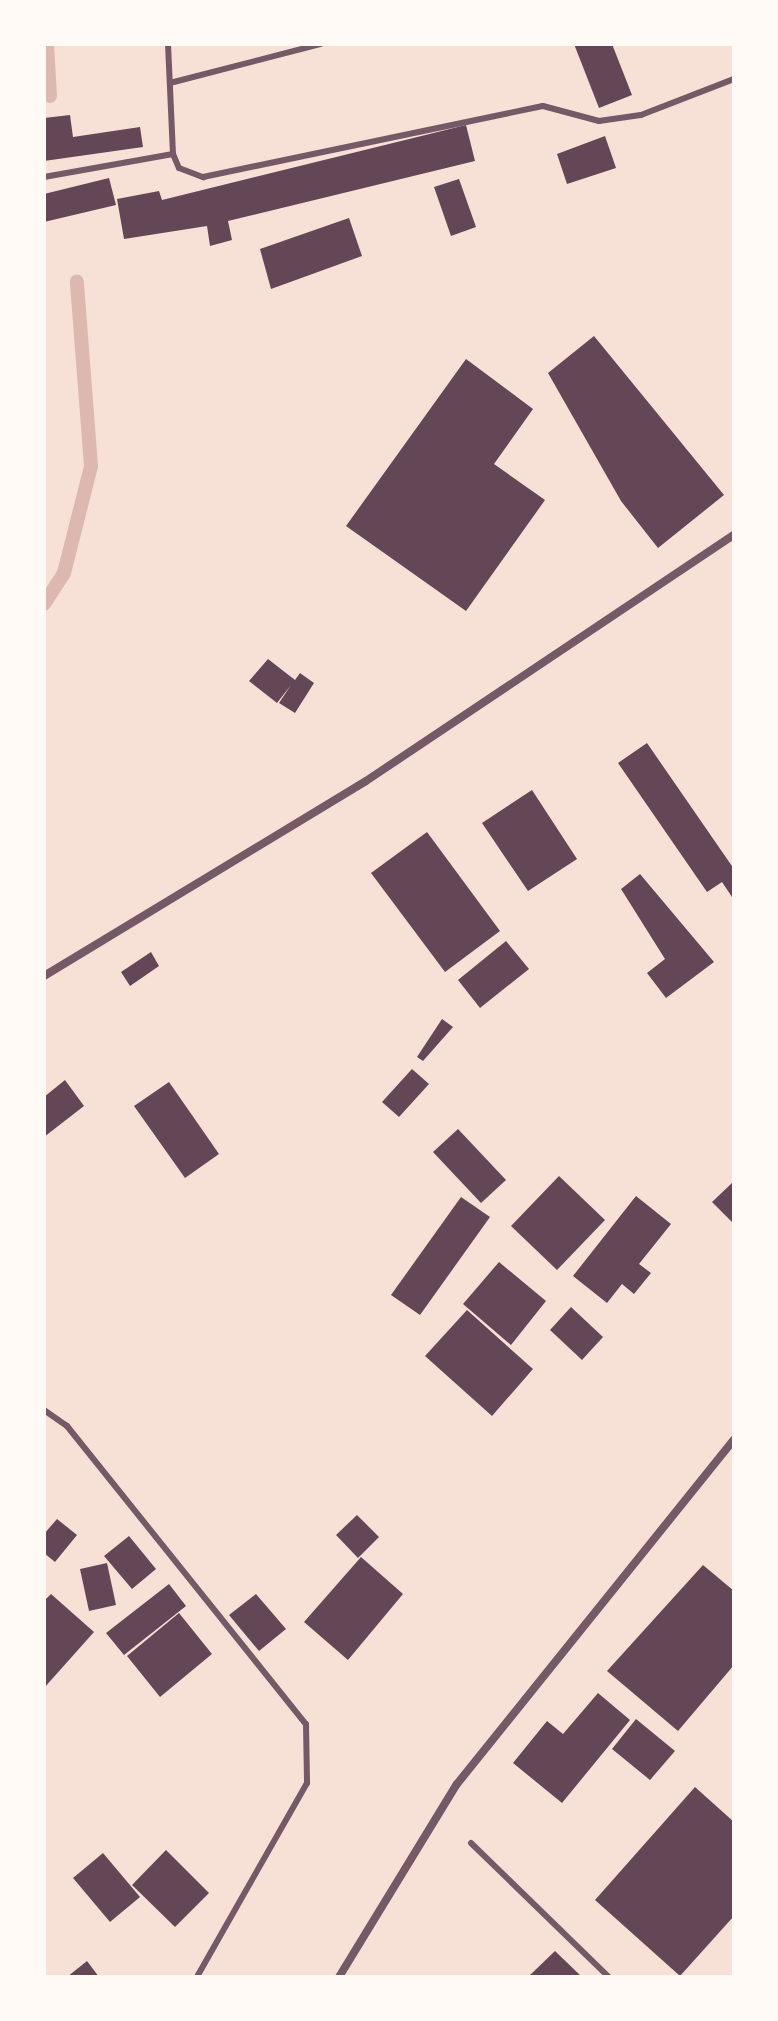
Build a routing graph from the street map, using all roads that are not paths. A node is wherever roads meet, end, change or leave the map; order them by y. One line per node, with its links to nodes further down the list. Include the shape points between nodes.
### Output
1 (168, 44): 4 (lane)
2 (321, 44): 4 (lane)
3 (734, 79): 5 (lane, via 641,115 599,121 543,106 203,177 179,168)
4 (170, 83): 5 (lane)
5 (173, 154): 6 (lane)
6 (44, 177)
7 (734, 535): 8 (street, via 366,781)
8 (44, 976)
9 (44, 1410): 12 (lane, via 67,1426 306,1724 307,1783)
10 (734, 1439): 13 (street, via 457,1784)
11 (471, 1843): 14 (lane)
12 (197, 1977)
13 (339, 1977)
14 (609, 1977)

